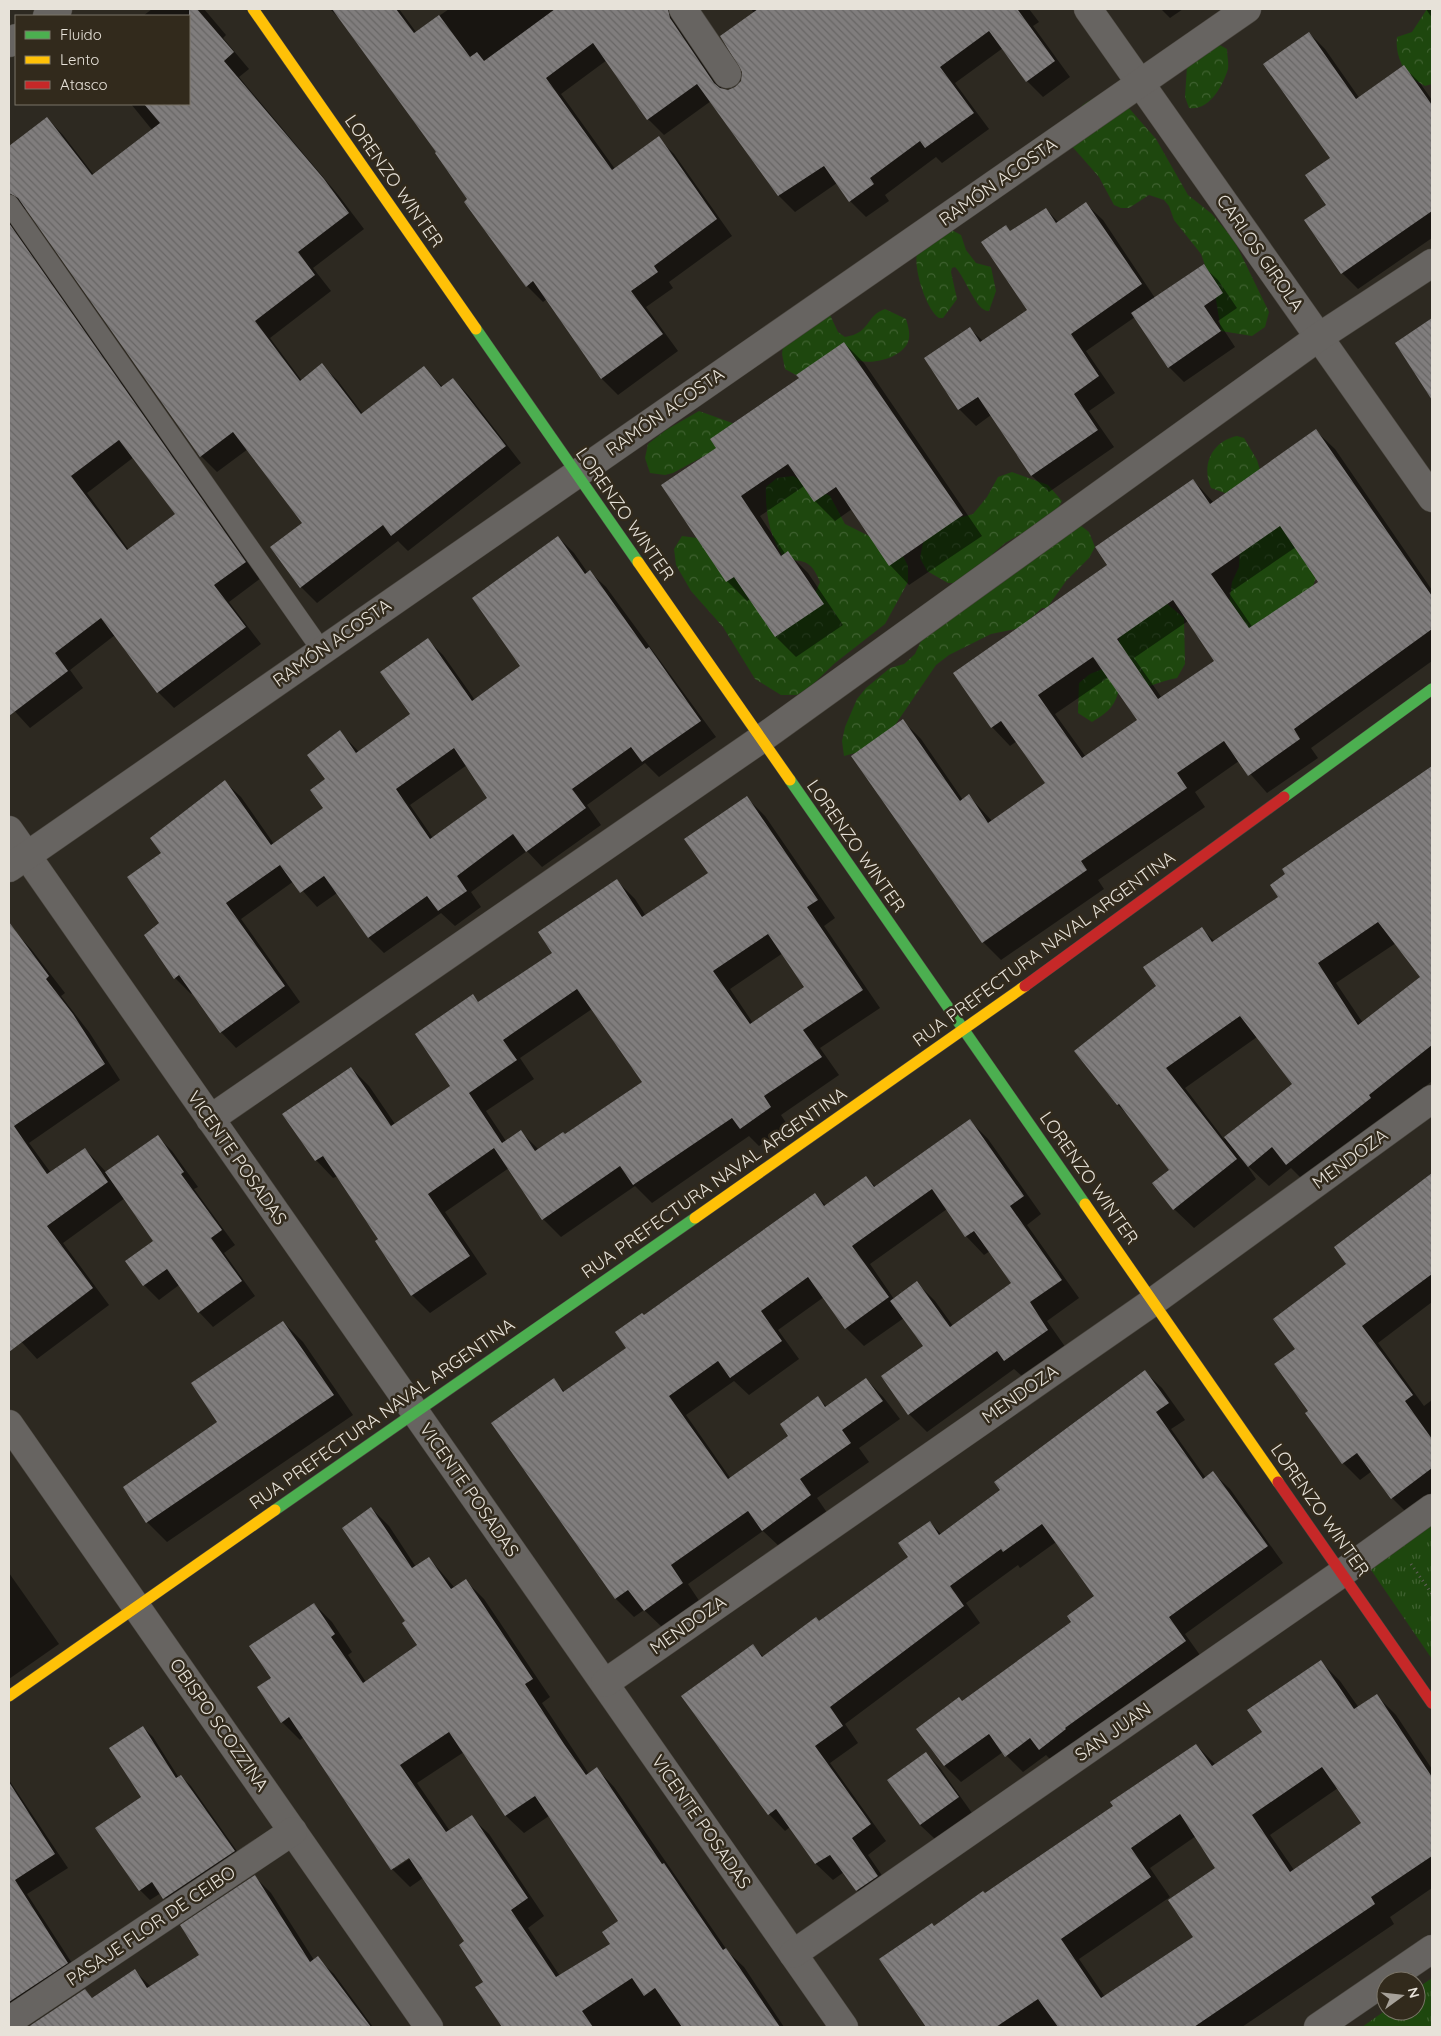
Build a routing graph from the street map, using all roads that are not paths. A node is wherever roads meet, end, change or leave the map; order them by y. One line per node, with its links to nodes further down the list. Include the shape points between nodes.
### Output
1 (253, 9): 10 (street, LORENZO WINTER)
2 (682, 9): 5 (street)
3 (1088, 9): 6 (street, CARLOS GIROLA)
4 (1247, 9): 6 (street, RAMÓN ACOSTA)
5 (727, 74)
6 (1140, 83): 9 (street, CARLOS GIROLA); 10 (street, RAMÓN ACOSTA)
7 (9, 204): 12 (lane)
8 (1432, 263): 9 (street)
9 (1319, 337): 11 (street, CARLOS GIROLA); 14 (street)
10 (576, 474): 12 (street, RAMÓN ACOSTA); 14 (street, LORENZO WINTER)
11 (1432, 498)
12 (322, 651): 16 (street, RAMÓN ACOSTA)
13 (1432, 689): 17 (street, RUA PREFECTURA NAVAL ARGENTINA)
14 (761, 740): 17 (street, LORENZO WINTER); 19 (street)
15 (9, 830): 16 (street, VICENTE POSADAS)
16 (18, 862): 19 (street, VICENTE POSADAS)
17 (964, 1030): 20 (street, LORENZO WINTER); 21 (street, RUA PREFECTURA NAVAL ARGENTINA)
18 (1432, 1099): 20 (street, MENDOZA)
19 (210, 1119): 21 (street, VICENTE POSADAS)
20 (1154, 1301): 24 (street, LORENZO WINTER); 26 (street, MENDOZA)
21 (414, 1413): 25 (street, RUA PREFECTURA NAVAL ARGENTINA); 26 (street, VICENTE POSADAS)
22 (9, 1424): 25 (street, OBISPO SCOZZINA)
23 (1432, 1508): 24 (street, SAN JUAN)
24 (1342, 1573): 28 (street, LORENZO WINTER); 31 (street, SAN JUAN)
25 (136, 1607): 27 (street, RUA PREFECTURA NAVAL ARGENTINA); 29 (street, OBISPO SCOZZINA)
26 (605, 1683): 31 (street, VICENTE POSADAS)
27 (9, 1696)
28 (1432, 1702)
29 (292, 1831): 32 (street, PASAJE FLOR DE CEIBO); 33 (street, OBISPO SCOZZINA)
30 (1432, 1949): 35 (street)
31 (793, 1954): 34 (street, VICENTE POSADAS)
32 (9, 2021)
33 (429, 2027)
34 (844, 2027)
35 (1318, 2027)

